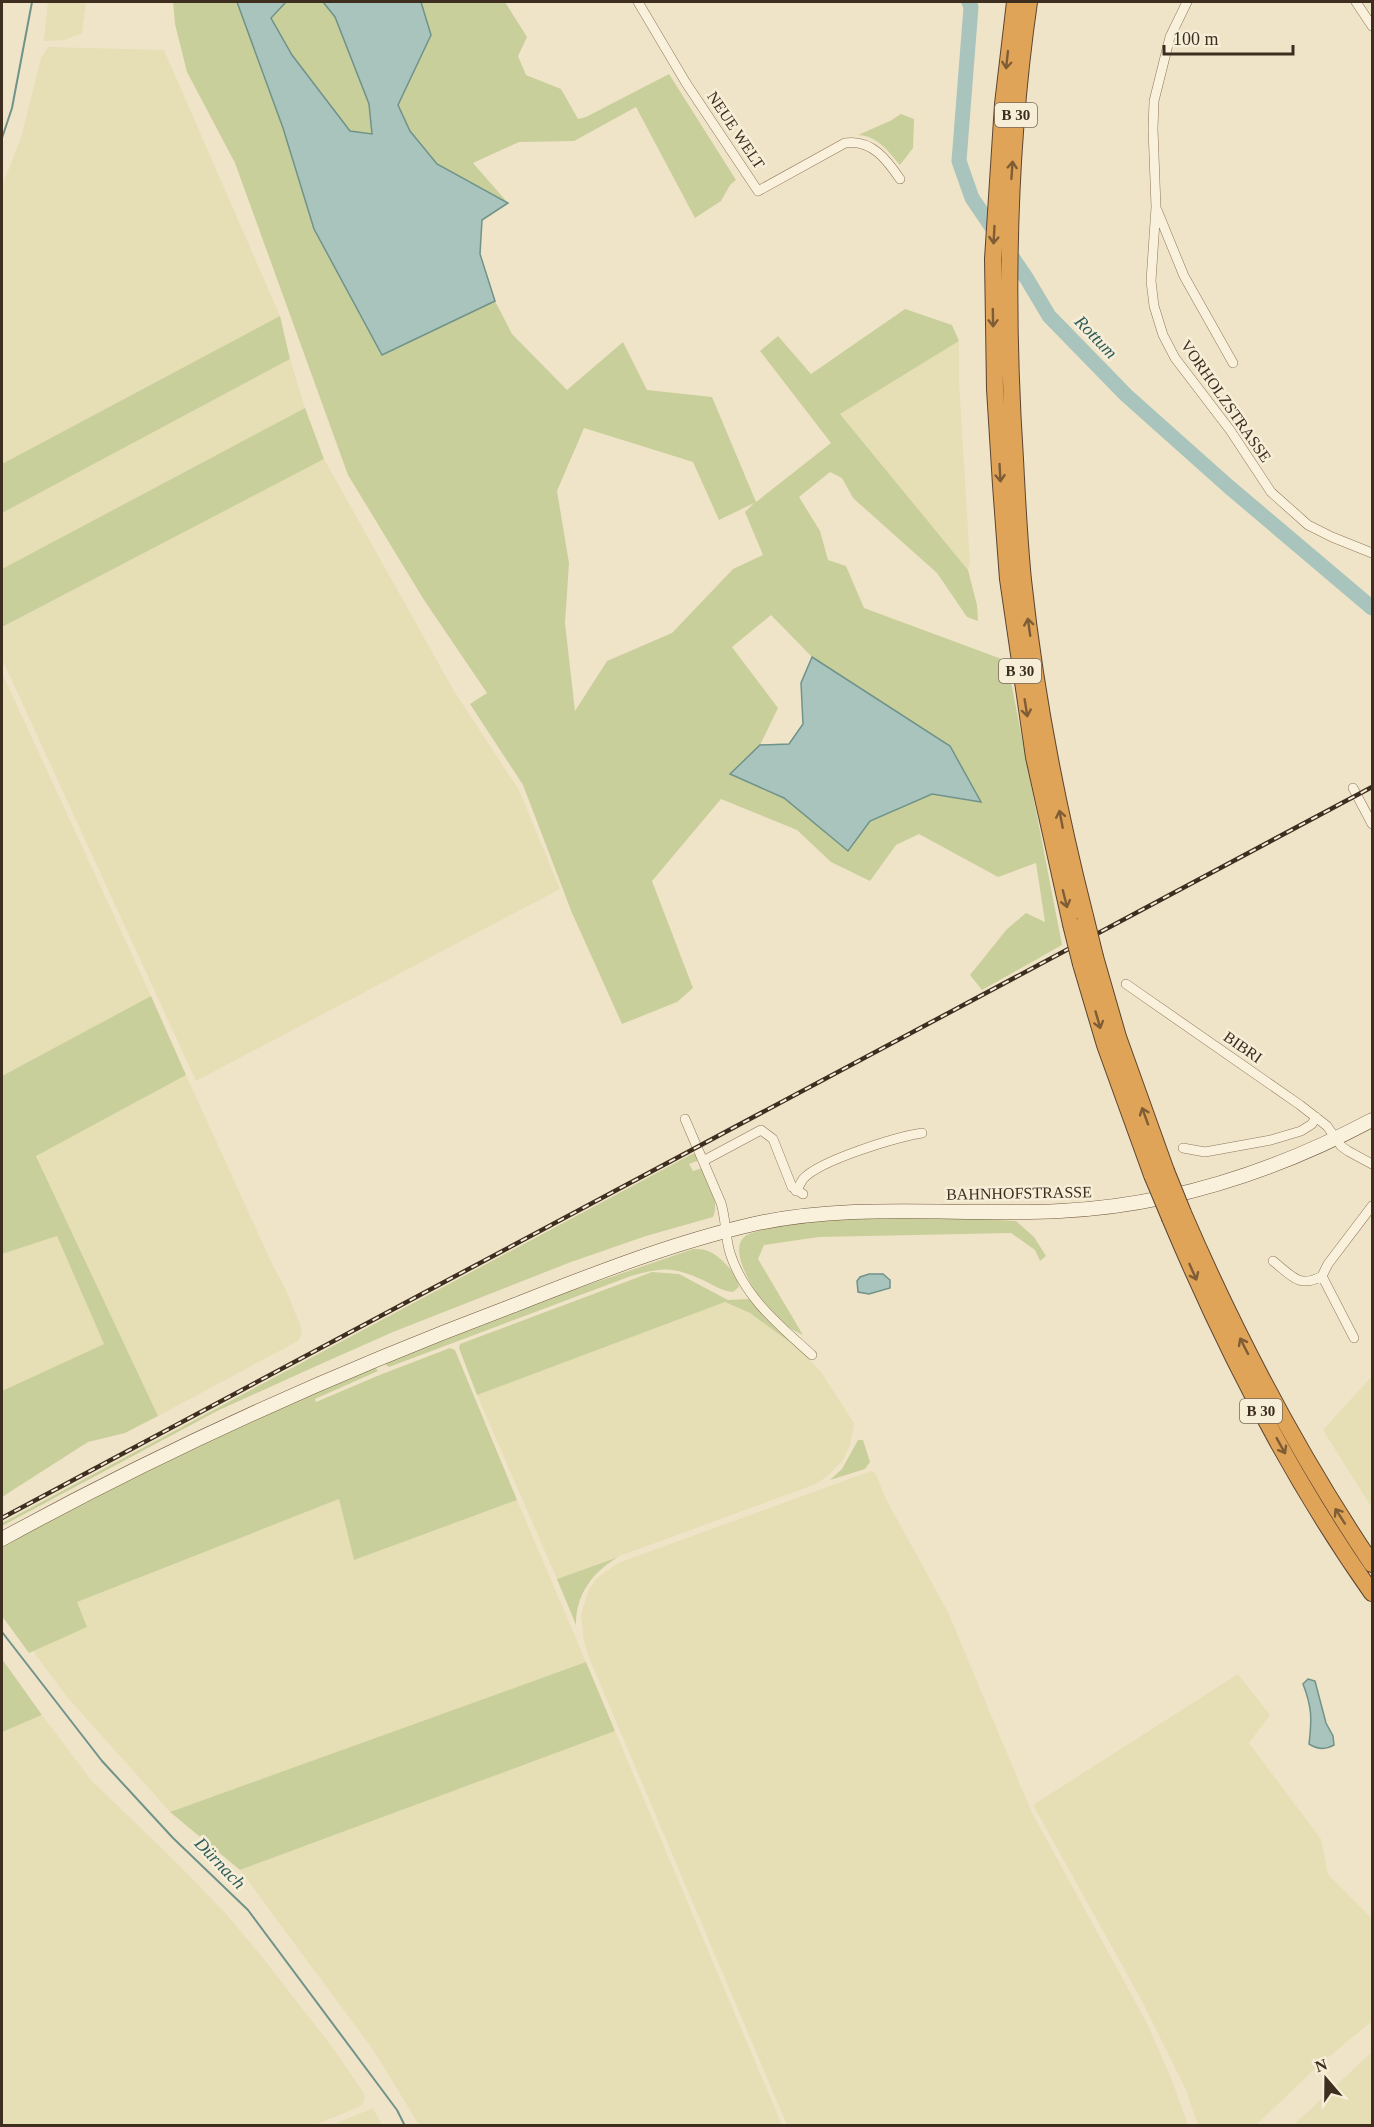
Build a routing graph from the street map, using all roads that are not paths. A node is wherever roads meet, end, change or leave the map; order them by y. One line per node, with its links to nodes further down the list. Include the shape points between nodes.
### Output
1 (638, 2): 7 (street, NEUE WELT, via 758,191 854,141 872,147)
2 (1015, 2): 10 (highway, B 30, one-way to 10, via 1003,104 993,260)
3 (1029, 2): 10 (highway, B 30, one-way to 3, via 1017,104)
4 (1187, 2): 8 (street, VORHOLZSTRASSE, via 1170,37 1154,101)
5 (1356, 2): 6 (street)
6 (1372, 26)
7 (900, 179)
8 (1156, 207): 9 (street, VORHOLZSTRASSE, via 1184,276); 11 (street, VORHOLZSTRASSE, via 1151,281 1163,335 1175,358 1279,500 1308,525)
9 (1233, 363)
10 (1003, 388): 24 (highway, B 30, bridge, via 1023,579 1078,920 1105,1045)
11 (1372, 553)
12 (1353, 788): 13 (street)
13 (1372, 824)
14 (1126, 984): 15 (street, BIBRI)
15 (1316, 1117): 19 (street, BIBRI); 20 (street, via 1301,1131 1271,1140 1205,1152)
16 (685, 1119): 21 (street)
17 (1372, 1120): 19 (main road, BAHNHOFSTRASSE)
18 (922, 1132): 21 (street, via 832,1162 804,1178 800,1193 790,1182 773,1139 761,1130)
19 (1336, 1139): 22 (street, BIBRI, via 1348,1151); 25 (main road, BAHNHOFSTRASSE, via 1237,1179 1109,1207 1036,1212 858,1210 781,1219)
20 (1183, 1148)
21 (703, 1161): 25 (street, via 721,1203)
22 (1372, 1164)
23 (1372, 1206): 27 (street)
24 (1176, 1216): 31 (highway, B 30, one-way to 24, via 1298,1449); 32 (highway, B 30, one-way to 32, via 1228,1347 1322,1518)
25 (725, 1231): 29 (street, via 748,1291); 30 (main road, BAHNHOFSTRASSE, via 613,1267 366,1364 185,1444)
26 (1273, 1261): 27 (street, via 1305,1283)
27 (1322, 1276): 28 (street)
28 (1354, 1338)
29 (812, 1355)
30 (2, 1539)
31 (1372, 1564)
32 (1372, 1593)

